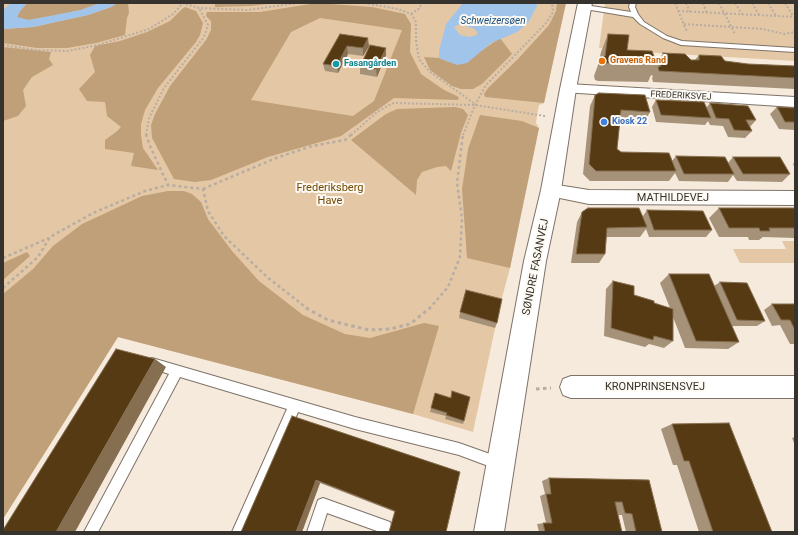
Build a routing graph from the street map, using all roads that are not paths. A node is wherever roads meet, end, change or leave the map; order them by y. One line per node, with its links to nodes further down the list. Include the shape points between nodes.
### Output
1 (633, 3): 3 (lane)
2 (585, 5): 3 (lane); 5 (street, SØNDRE FASANVEJ)
3 (635, 15): 4 (lane, via 647,27 681,42)
4 (795, 50)
5 (568, 90): 6 (street, FREDERIKSVEJ); 7 (street, SØNDRE FASANVEJ)
6 (795, 102)
7 (551, 190): 8 (street, MATHILDEVEJ, via 598,197); 14 (street, SØNDRE FASANVEJ, via 536,261)
8 (795, 198)
9 (143, 360): 10 (lane)
10 (177, 370): 13 (lane); 15 (lane)
11 (795, 386): 12 (street, KRONPRINSENSVEJ)
12 (571, 387)
13 (295, 405): 14 (lane, via 402,436 459,449); 16 (lane)
14 (501, 464): 19 (street, SØNDRE FASANVEJ)
15 (91, 532)
16 (239, 532)
17 (314, 532): 18 (lane, via 323,505 385,527)
18 (383, 532)
19 (489, 532)

